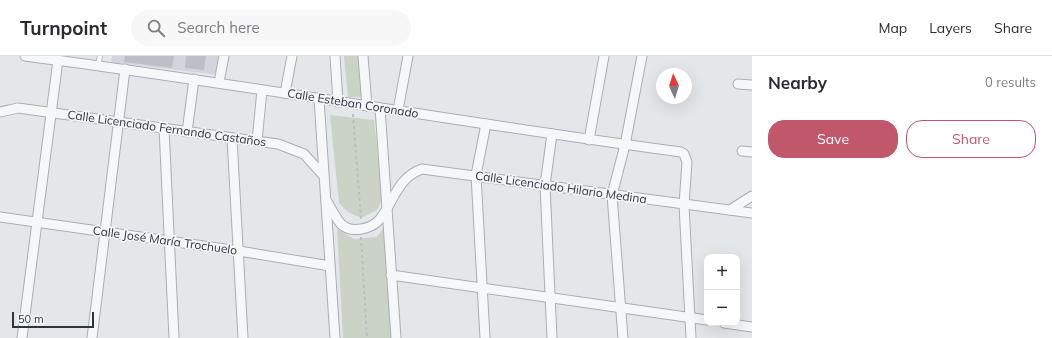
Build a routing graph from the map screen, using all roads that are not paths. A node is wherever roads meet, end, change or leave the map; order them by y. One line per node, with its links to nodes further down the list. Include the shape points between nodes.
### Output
1 (25, 56): 9 (street, Calle Esteban Coronado)
2 (224, 56): 13 (street)
3 (292, 56): 17 (street)
4 (334, 56): 19 (street)
5 (364, 56): 20 (street)
6 (408, 56): 22 (street)
7 (604, 56): 31 (street)
8 (642, 56): 33 (street)
9 (58, 60): 10 (street, Calle Esteban Coronado); 24 (street)
10 (99, 61): 11 (street, Calle Esteban Coronado)
11 (125, 69): 12 (street, Calle Esteban Coronado); 25 (street)
12 (194, 79): 13 (street, Calle Esteban Coronado); 28 (street)
13 (219, 82): 16 (street, Calle Esteban Coronado)
14 (738, 84): 15 (street)
15 (752, 85)
16 (262, 90): 17 (street, Calle Esteban Coronado); 32 (street)
17 (285, 93): 18 (street, Calle Esteban Coronado)
18 (319, 99): 19 (street, Calle Esteban Coronado); 37 (street)
19 (338, 102): 20 (street, Calle Esteban Coronado)
20 (367, 106): 21 (street, Calle Esteban Coronado)
21 (380, 108): 22 (street, Calle Esteban Coronado); 43 (street)
22 (398, 110): 26 (street, Calle Esteban Coronado)
23 (0, 112): 24 (street, Calle Licenciado Fernando Castaños, via 18,108)
24 (51, 112): 25 (street, Calle Licenciado Fernando Castaños); 47 (street)
25 (118, 121): 27 (street, Calle Licenciado Fernando Castaños); 48 (street)
26 (486, 124): 29 (street, Calle Esteban Coronado); 36 (street)
27 (164, 128): 28 (street, Calle Licenciado Fernando Castaños); 49 (street)
28 (187, 132): 30 (street, Calle Licenciado Fernando Castaños)
29 (552, 134): 31 (street, Calle Esteban Coronado); 38 (street)
30 (232, 138): 32 (street, Calle Licenciado Fernando Castaños); 50 (street)
31 (589, 140): 33 (street, Calle Esteban Coronado)
32 (257, 141): 37 (street, Calle Licenciado Fernando Castaños, via 278,144 304,154)
33 (625, 145): 39 (street); 42 (street, Calle Esteban Coronado, via 684,154 687,162)
34 (742, 151): 35 (street)
35 (752, 152)
36 (476, 175): 38 (street, Calle Licenciado Hilario Medina); 43 (street, Calle Licenciado Hilario Medina, via 418,170 406,178); 53 (street)
37 (324, 176): 41 (street)
38 (545, 185): 39 (street, Calle Licenciado Hilario Medina); 54 (street)
39 (612, 195): 42 (street, Calle Licenciado Hilario Medina); 55 (street)
40 (752, 196): 44 (street)
41 (326, 200): 43 (street, Calle Licenciado Hilario Medina, via 342,225 350,228 361,229 374,225); 51 (street)
42 (684, 205): 44 (street, Calle Licenciado Hilario Medina); 56 (street)
43 (387, 206): 52 (street)
44 (730, 210): 45 (street, Calle Licenciado Hilario Medina)
45 (752, 213)
46 (0, 217): 47 (street, Calle José María Trochuelo)
47 (37, 222): 48 (street, Calle José María Trochuelo); 60 (street)
48 (106, 232): 49 (street, Calle José María Trochuelo); 61 (street)
49 (170, 241): 50 (street, Calle José María Trochuelo); 62 (street)
50 (239, 250): 51 (street, Calle José María Trochuelo); 63 (street)
51 (330, 266): 64 (street)
52 (392, 275): 53 (street); 65 (street)
53 (482, 287): 54 (street); 66 (street)
54 (550, 298): 55 (street); 67 (street)
55 (621, 308): 56 (street); 68 (street)
56 (690, 318): 57 (street); 69 (street)
57 (704, 320)
58 (740, 325): 59 (street)
59 (752, 327)
60 (22, 338)
61 (92, 338)
62 (174, 338)
63 (243, 338)
64 (335, 338)
65 (396, 338)
66 (485, 338)
67 (552, 338)
68 (623, 338)
69 (691, 338)

